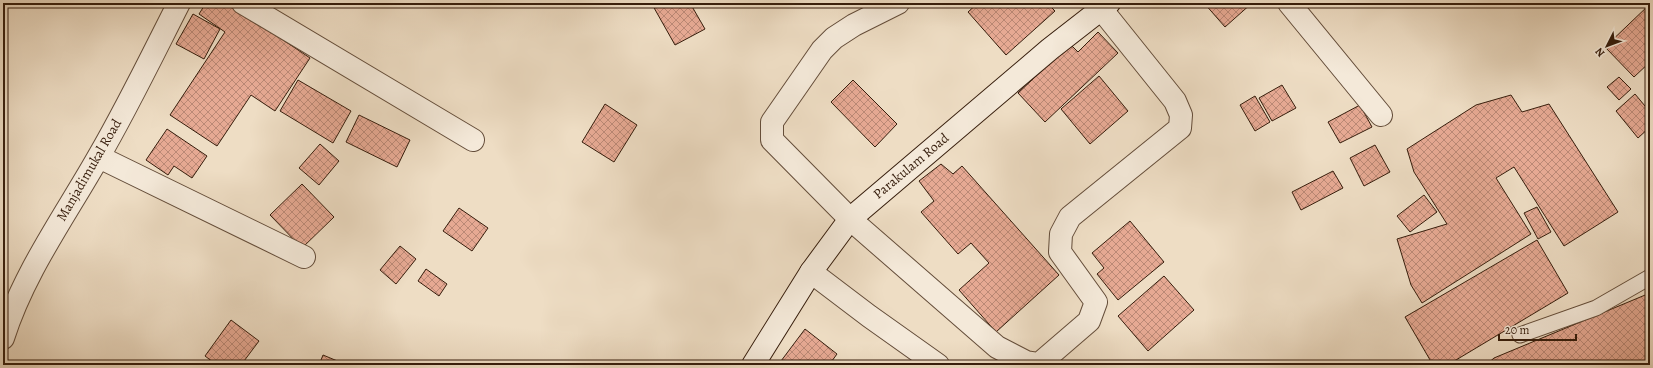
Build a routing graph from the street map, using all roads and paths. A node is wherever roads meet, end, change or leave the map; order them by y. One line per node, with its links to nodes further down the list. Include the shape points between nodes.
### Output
1 (179, 3): 8 (street, Manjadimukal Road)
2 (243, 3): 7 (street)
3 (898, 3): 9 (street, via 854,24 834,38 822,50 772,122 772,140)
4 (1289, 3): 6 (street)
5 (1106, 6): 9 (street, Parakulam Road); 9 (street, via 1175,100 1181,115 1180,128 1070,217 1061,234 1060,252 1096,302 1089,321 1055,351 1039,364 1026,362 997,347)
6 (1381, 115)
7 (472, 140)
8 (99, 157): 10 (street); 14 (street, Manjadimukal Road, via 39,256)
9 (850, 219): 11 (street, Parakulam Road)
10 (304, 257)
11 (811, 272): 15 (street, Parakulam Road); 16 (street)
12 (1650, 277): 13 (lane, via 1596,308)
13 (1520, 336)
14 (3, 338)
15 (753, 365)
16 (938, 365)

